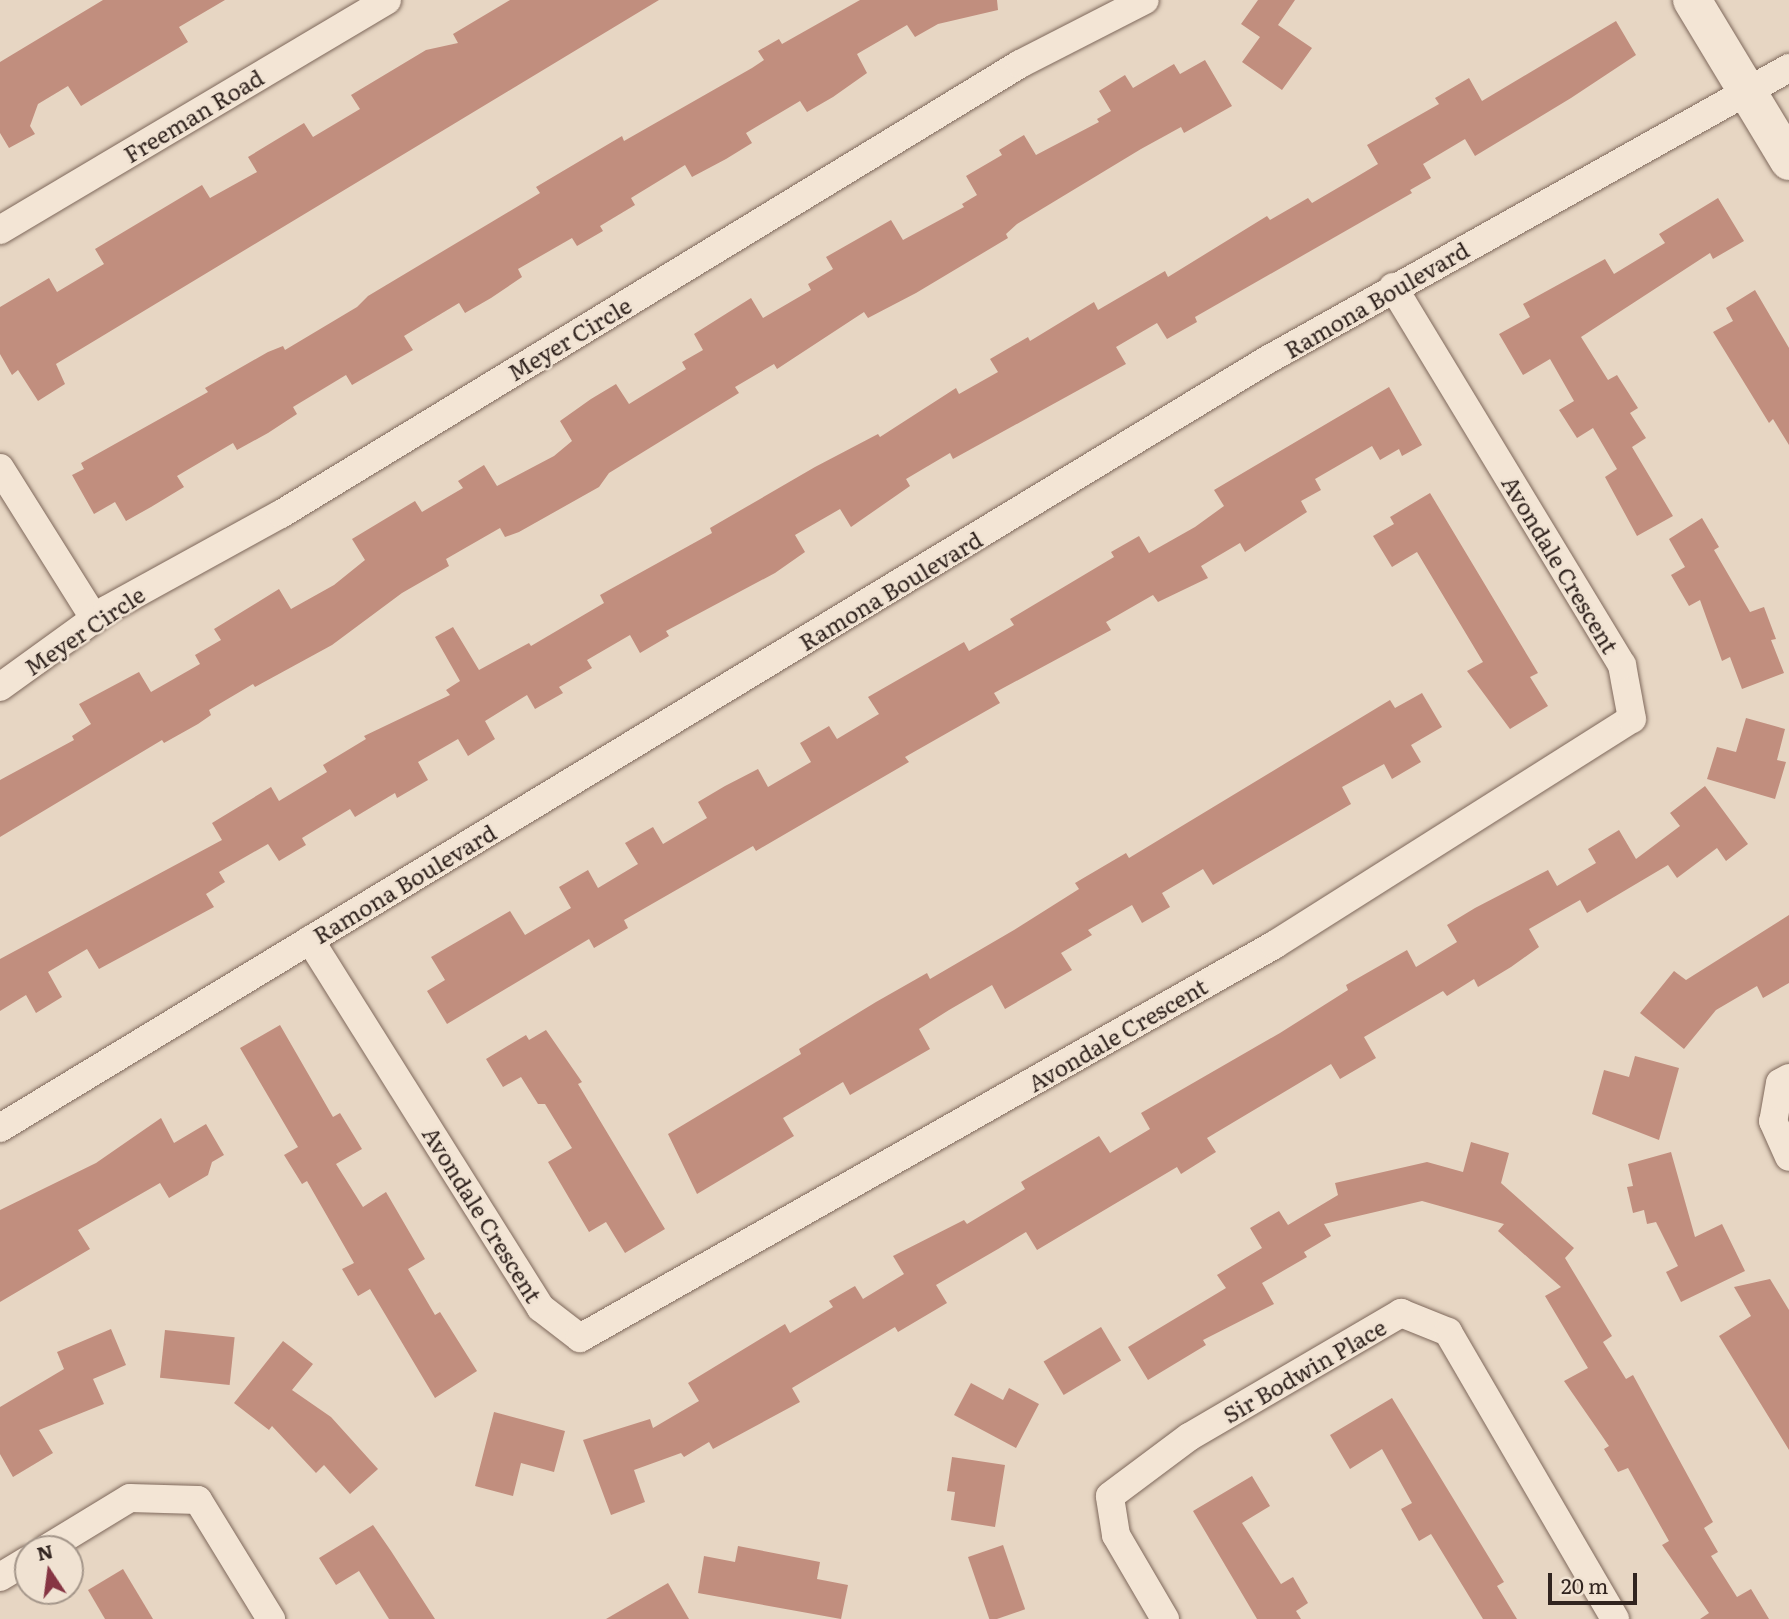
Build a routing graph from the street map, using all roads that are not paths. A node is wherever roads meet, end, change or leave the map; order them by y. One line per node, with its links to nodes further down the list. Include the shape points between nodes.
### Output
1 (387, 0): 7 (street, Freeman Road)
2 (1145, 0): 10 (street, Meyer Circle, via 1020,64 281,514)
3 (1692, 0): 5 (street)
4 (1789, 68): 5 (street, Ramona Boulevard)
5 (1750, 92): 6 (street); 8 (street, Ramona Boulevard)
6 (1789, 161)
7 (0, 230)
8 (1393, 287): 12 (street, Ramona Boulevard); 12 (street, Avondale Crescent, via 1622,665 1632,719 1285,938 580,1338 541,1308)
9 (0, 468): 10 (street)
10 (94, 618): 11 (street, Meyer Circle)
11 (0, 687)
12 (310, 940): 14 (street, Ramona Boulevard)
13 (1789, 1078): 15 (street, via 1780,1083 1773,1121)
14 (0, 1128)
15 (1789, 1157)
16 (70, 1535): 17 (street, via 130,1499 198,1500)
17 (271, 1619)
18 (1165, 1619): 19 (street, Sir Bodwin Place, via 1116,1535 1110,1496 1189,1437 1401,1313 1448,1332)
19 (1615, 1619)

